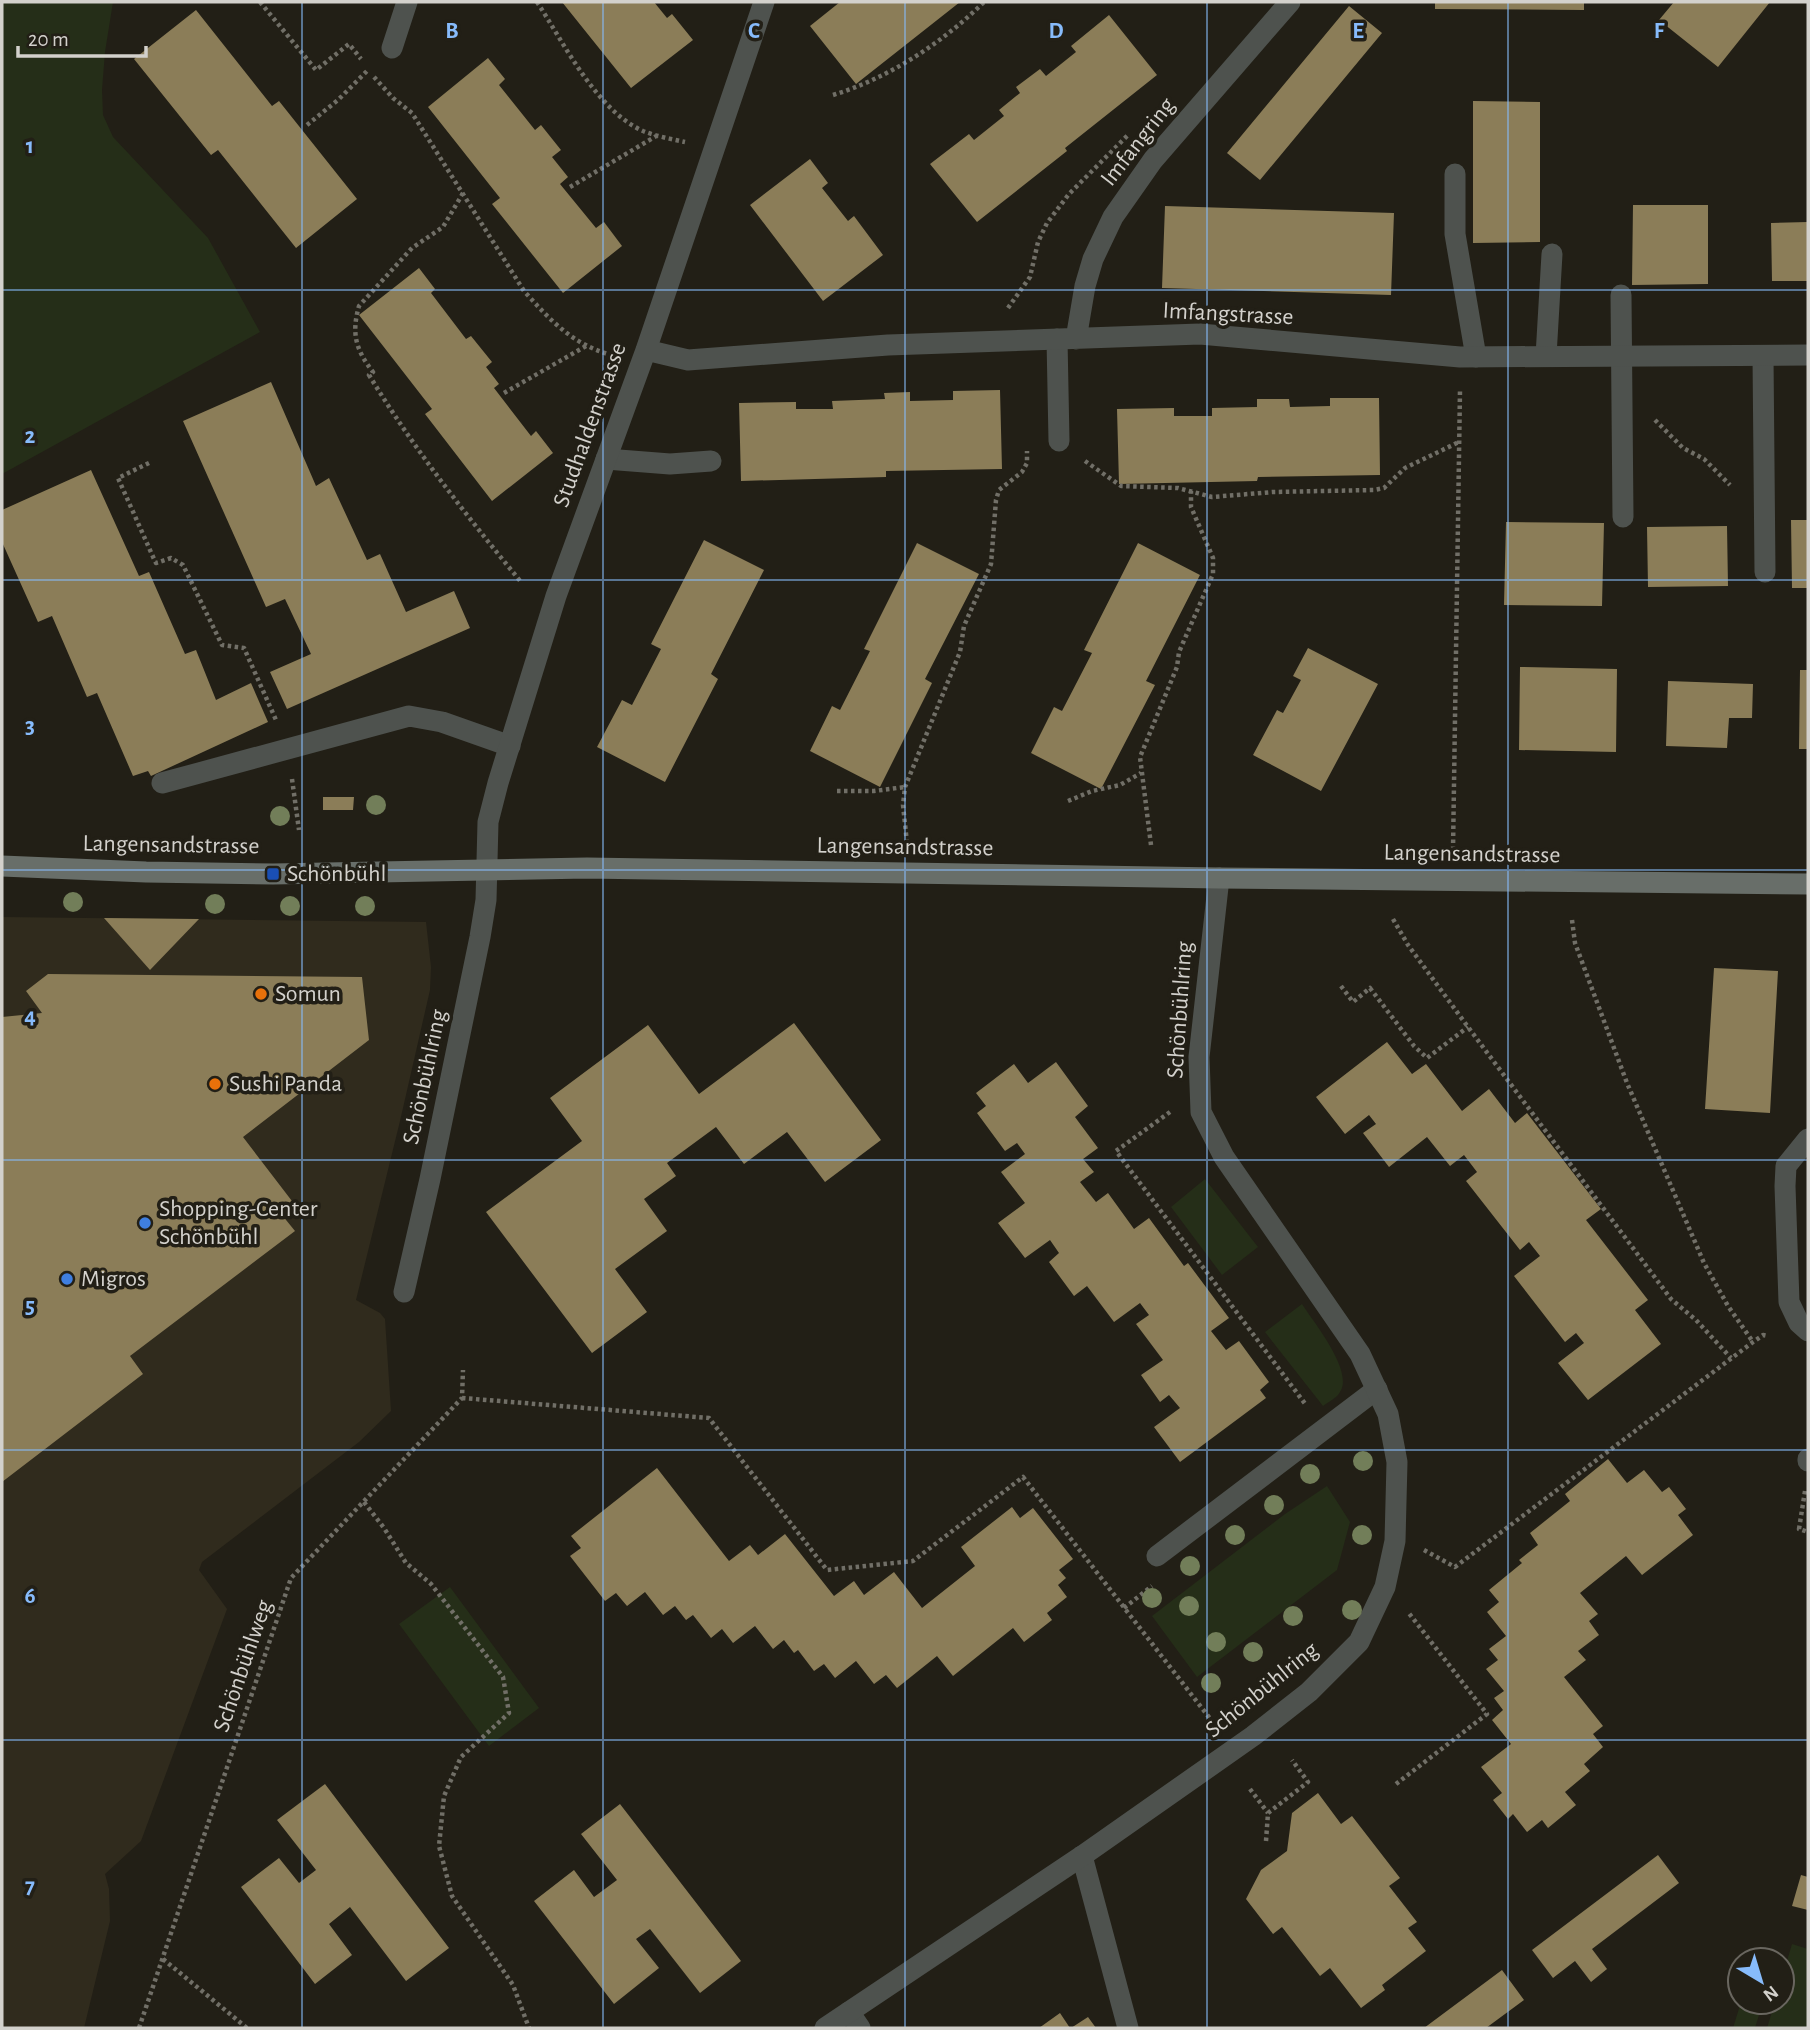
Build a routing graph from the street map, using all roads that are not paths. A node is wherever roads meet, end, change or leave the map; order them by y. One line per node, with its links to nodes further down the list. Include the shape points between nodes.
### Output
1 (407, 2): 4 (street)
2 (764, 2): 9 (street, Studhaldenstrasse)
3 (1290, 2): 8 (street, Imfangring, via 1153,160 1113,217 1093,259)
4 (392, 48)
5 (1455, 174): 14 (street, via 1455,234)
6 (1552, 254): 11 (street)
7 (1621, 295): 12 (street)
8 (1067, 339): 9 (street, Imfangstrasse, via 888,345 688,360); 14 (street, Imfangstrasse, via 1200,334); 15 (street, Imfangring)
9 (646, 350): 16 (street, Studhaldenstrasse)
10 (1808, 355): 13 (street, Imfangstrasse)
11 (1546, 356): 12 (street, Imfangstrasse); 14 (street, Imfangstrasse)
12 (1621, 356): 13 (street, Imfangstrasse); 18 (street)
13 (1763, 356): 19 (street)
14 (1468, 357)
15 (1059, 441)
16 (606, 459): 17 (street, via 670,464); 20 (street, Studhaldenstrasse, via 556,596)
17 (711, 461)
18 (1623, 517)
19 (1765, 572)
20 (510, 747): 21 (street, via 442,722 409,716); 23 (street, Studhaldenstrasse, via 488,822)
21 (162, 783)
22 (2, 866): 23 (street, Langensandstrasse, via 273,874)
23 (487, 871): 24 (street, Langensandstrasse, via 587,868); 27 (street, Schönbühlring, via 480,937)
24 (1219, 878): 25 (street, Langensandstrasse); 29 (street, Schönbühlring, via 1199,1057 1201,1112 1223,1157 1360,1354)
25 (1808, 884)
26 (1808, 1139): 28 (street, via 1786,1166 1785,1186 1789,1302)
27 (404, 1292)
28 (1808, 1331)
29 (1377, 1389): 30 (street); 31 (street, Schönbühlring, via 1388,1414 1397,1462 1395,1541 1385,1587 1359,1642 1309,1692 1254,1736)
30 (1157, 1556)
31 (1082, 1856): 32 (street, Schönbühlring); 34 (street)
32 (855, 2020): 33 (street, Schönbühlring)
33 (825, 2028)
34 (1128, 2028)

